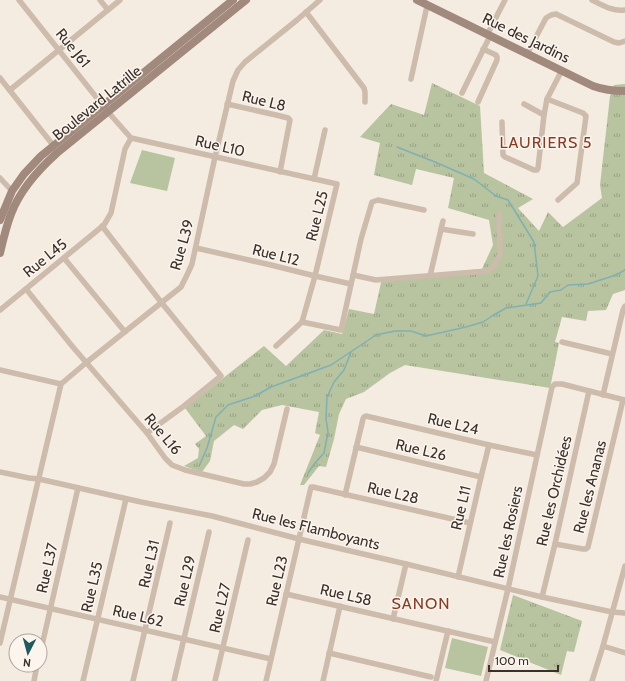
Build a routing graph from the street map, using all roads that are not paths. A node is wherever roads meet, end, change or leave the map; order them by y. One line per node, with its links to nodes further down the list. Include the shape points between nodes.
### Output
1 (19, 0): 17 (street, Rue J61)
2 (100, 0): 11 (street)
3 (120, 0): 11 (street)
4 (233, 0): 30 (main road, Boulevard Latrille)
5 (246, 0): 30 (main road, Boulevard Latrille)
6 (320, 0): 13 (street, Rue L39)
7 (417, 0): 10 (main road, Rue des Jardins)
8 (505, 0): 14 (street)
9 (592, 0): 12 (street, via 614,10)
10 (427, 6): 14 (main road, Rue des Jardins); 21 (street)
11 (108, 10): 17 (street)
12 (625, 10)
13 (306, 12): 26 (street, via 364,88); 28 (street, Rue L39, via 238,70)
14 (488, 35): 16 (street); 18 (main road, Rue des Jardins)
15 (625, 41): 18 (street, via 614,42 556,14 546,18)
16 (483, 49): 24 (street); 27 (street, via 496,55 497,60)
17 (59, 50): 22 (street); 30 (street, Rue J61)
18 (528, 54): 19 (main road, Rue des Jardins)
19 (561, 72): 23 (main road, Rue des Jardins, via 604,90); 25 (street)
20 (0, 78): 22 (street)
21 (411, 79)
22 (10, 90): 35 (street)
23 (625, 91)
24 (462, 93)
25 (547, 99): 31 (street); 42 (street, via 586,116 576,183)
26 (365, 102)
27 (478, 102)
28 (227, 104): 36 (street, Rue L39); 37 (street, Rue L8, via 290,120)
29 (524, 104): 31 (street)
30 (106, 108): 34 (street); 35 (main road, Boulevard Latrille); 51 (main road, Boulevard Latrille, via 40,169 19,196 6,227)
31 (544, 115): 32 (street, via 536,170 505,158)
32 (502, 122)
33 (325, 130): 39 (street)
34 (131, 138): 36 (street, Rue L10); 47 (street, via 125,149 111,213)
35 (53, 145): 41 (main road, Boulevard Latrille, via 34,163)
36 (215, 157): 37 (street, Rue L10); 50 (street, Rue L39)
37 (280, 172): 39 (street, Rue L10)
38 (0, 178): 41 (street)
39 (314, 179): 40 (street, Rue L10)
40 (337, 184): 54 (street, Rue L25)
41 (12, 191): 45 (main road, Boulevard Latrille)
42 (558, 200)
43 (424, 210): 53 (street, via 378,200 372,202)
44 (499, 214): 55 (street, via 500,255 494,266 488,271)
45 (0, 220)
46 (443, 220): 48 (street)
47 (103, 225): 52 (street, Rue L45); 58 (street)
48 (441, 229): 49 (street); 55 (street)
49 (473, 234)
50 (196, 248): 54 (street, Rue L12); 58 (street, Rue L39, via 190,270 181,287)
51 (0, 253)
52 (64, 258): 57 (street, Rue L45); 62 (street)
53 (353, 275): 55 (street, via 376,280); 56 (street)
54 (315, 276): 56 (street, Rue L12); 61 (street, Rue L25)
55 (430, 276)
56 (351, 284): 61 (street, via 341,330)
57 (26, 289): 60 (street, Rue L45); 66 (street, Rue L16)
58 (161, 302): 62 (street, Rue L39); 73 (street, via 221,376)
59 (625, 306): 65 (street)
60 (0, 310)
61 (302, 322): 64 (street)
62 (125, 332): 66 (street, Rue L39)
63 (562, 342): 65 (street)
64 (276, 346)
65 (612, 354): 70 (street)
66 (87, 362): 68 (street, Rue L39); 73 (street, Rue L16)
67 (0, 370): 68 (street)
68 (61, 384): 79 (street)
69 (589, 391): 70 (street); 76 (street, Rue les Rosiers, via 554,385); 89 (street, Rue les Orchidées)
70 (603, 395): 71 (street)
71 (624, 400): 89 (street, Rue les Ananas, via 588,547 583,549)
72 (287, 409): 73 (street, Rue L16, via 274,464 264,478 250,484 185,470 172,464)
73 (147, 433)
74 (489, 444): 75 (street, Rue L24, via 366,416); 76 (street, Rue L24); 78 (street, Rue L11)
75 (356, 447): 78 (street, Rue L26); 82 (street)
76 (537, 455): 93 (street, Rue les Rosiers)
77 (0, 472): 79 (street, Rue les Flamboyants)
78 (481, 477): 85 (street, Rue L11)
79 (39, 479): 81 (street, Rue les Flamboyants); 97 (street)
80 (311, 487): 82 (street, Rue L28); 87 (street, Rue L23)
81 (78, 488): 83 (street, Rue les Flamboyants); 99 (street, Rue L37)
82 (345, 495): 85 (street, Rue L28)
83 (126, 499): 87 (street, Rue les Flamboyants, via 212,516); 103 (street, Rue L35)
84 (170, 523): 104 (street, Rue L31)
85 (470, 523): 92 (street, Rue L11)
86 (209, 532): 107 (street, Rue L29)
87 (299, 539): 90 (street, Rue les Flamboyants); 94 (street, Rue L23)
88 (248, 540): 111 (street, Rue L27)
89 (555, 544): 96 (street, Rue les Orchidées)
90 (406, 564): 92 (street, Rue les Flamboyants); 102 (street)
91 (625, 566): 100 (street)
92 (458, 577): 93 (street, Rue les Flamboyants)
93 (508, 589): 96 (street, Rue les Flamboyants); 108 (street, Rue les Rosiers)
94 (286, 594): 98 (street, Rue L58); 114 (street, Rue L23)
95 (0, 597): 97 (street, Rue L62)
96 (542, 597): 100 (street, Rue les Flamboyants)
97 (10, 599): 99 (street, Rue L62); 109 (street)
98 (340, 606): 102 (street, Rue L58); 113 (street)
99 (50, 608): 103 (street, Rue L62); 106 (street, Rue L37)
100 (612, 612): 101 (street, Rue les Flamboyants); 110 (street)
101 (625, 613)
102 (394, 618): 105 (street, Rue L58)
103 (97, 619): 104 (street, Rue L62); 116 (street, Rue L35)
104 (146, 630): 107 (street, Rue L62); 117 (street, Rue L31)
105 (448, 631): 108 (street, Rue L58); 122 (street)
106 (45, 633)
107 (184, 639): 111 (street, Rue L62); 118 (street, Rue L29)
108 (495, 642): 123 (street, Rue les Rosiers)
109 (0, 644)
110 (603, 646): 112 (street); 124 (street)
111 (223, 648): 114 (street, Rue L62); 119 (street, Rue L27)
112 (625, 653)
113 (332, 654): 115 (street); 121 (street)
114 (271, 659): 120 (street, Rue L23)
115 (431, 677)
116 (83, 681)
117 (133, 681)
118 (174, 681)
119 (216, 681)
120 (266, 681)
121 (323, 681)
122 (436, 681)
123 (486, 681)
124 (592, 681)

